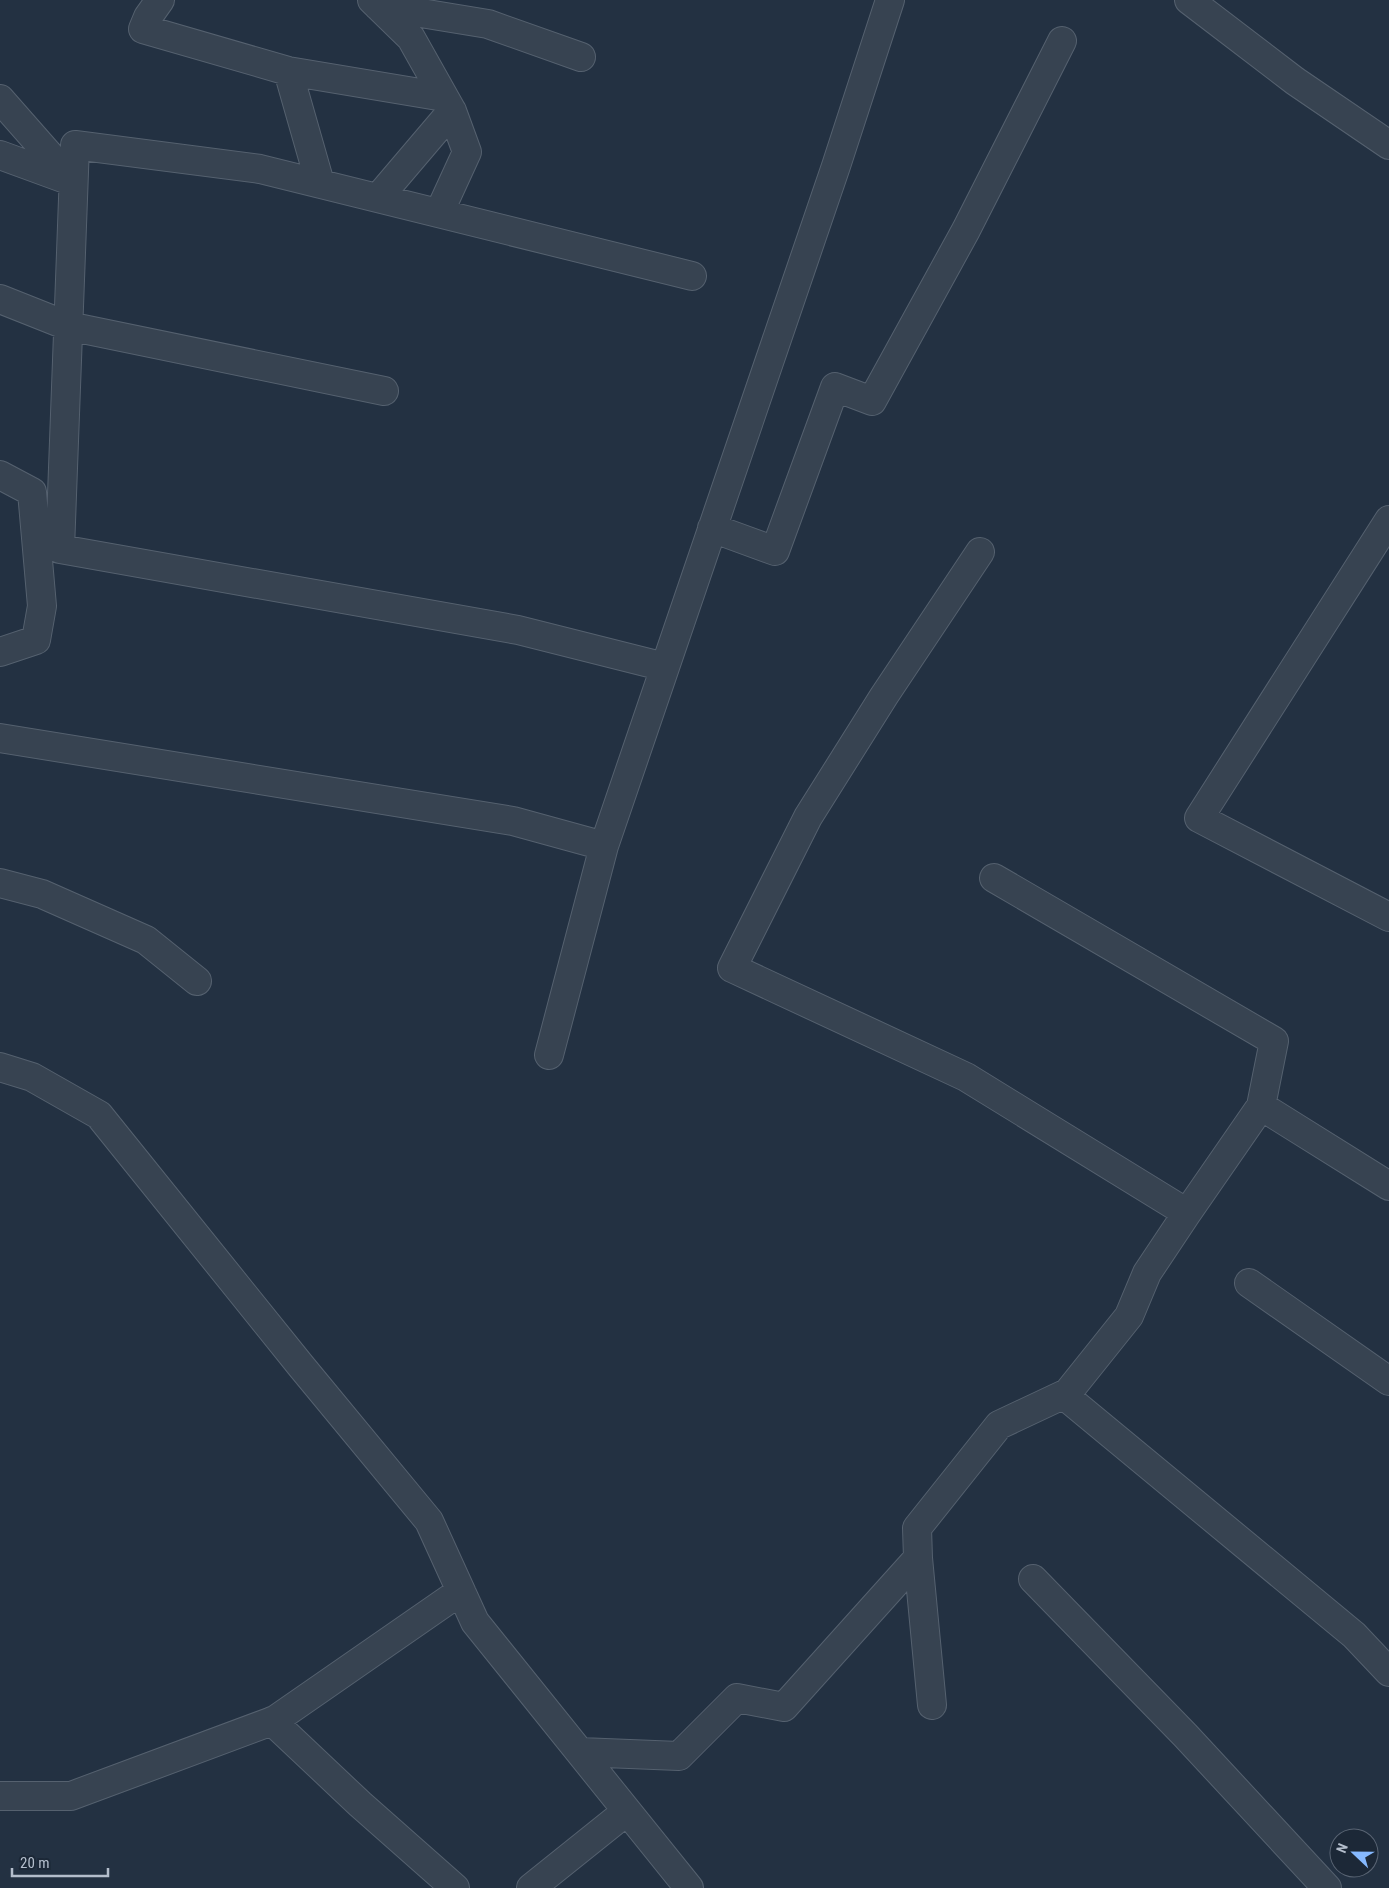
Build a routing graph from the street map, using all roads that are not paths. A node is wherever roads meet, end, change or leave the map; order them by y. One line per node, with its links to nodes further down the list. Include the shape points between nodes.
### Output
1 (160, 0): 7 (street, via 143,30)
2 (890, 0): 22 (street)
3 (1189, 0): 10 (street, via 1295,81)
4 (375, 3): 6 (street, via 488,24); 9 (street, via 411,38)
5 (1062, 41): 22 (street, via 966,230 872,401 835,387 775,551)
6 (580, 57)
7 (288, 71): 9 (street); 13 (street)
8 (0, 98): 12 (street)
9 (448, 104): 14 (street); 15 (street, via 467,152)
10 (1389, 145)
11 (0, 155): 12 (street)
12 (73, 182): 13 (street, via 74,145 260,169); 18 (street)
13 (320, 184): 14 (street)
14 (378, 198): 15 (street)
15 (440, 213): 16 (street)
16 (692, 276)
17 (0, 298): 18 (street)
18 (68, 326): 19 (street); 25 (street, via 60,548 518,630)
19 (384, 391)
20 (0, 475): 24 (street, via 32,492 42,606 36,640)
21 (1389, 520): 30 (street, via 1199,818)
22 (712, 528): 25 (street)
23 (980, 552): 36 (street, via 808,817 732,968 966,1077)
24 (0, 652)
25 (664, 667): 27 (street)
26 (0, 738): 27 (street, via 512,821)
27 (604, 846): 32 (street)
28 (994, 878): 34 (street, via 1274,1041)
29 (0, 884): 31 (street, via 42,894 146,940)
30 (1389, 917)
31 (197, 981)
32 (549, 1055)
33 (0, 1067): 42 (street, via 32,1077 100,1115 429,1521)
34 (1261, 1106): 35 (street); 36 (street)
35 (1389, 1186)
36 (1187, 1213): 39 (street, via 1147,1273 1129,1316)
37 (1248, 1283): 38 (street)
38 (1389, 1381)
39 (1067, 1393): 40 (street, via 999,1425 918,1528); 43 (street, via 1065,1396 1354,1635)
40 (918, 1558): 44 (street); 46 (street, via 784,1706 737,1698 679,1756)
41 (1033, 1579): 52 (street)
42 (461, 1592): 45 (street); 46 (street, via 475,1622)
43 (1389, 1672)
44 (932, 1705)
45 (272, 1721): 47 (street, via 71,1796); 49 (street)
46 (580, 1752): 48 (street)
47 (0, 1796)
48 (627, 1810): 50 (street); 51 (street)
49 (455, 1888)
50 (531, 1888)
51 (689, 1888)
52 (1327, 1888)

